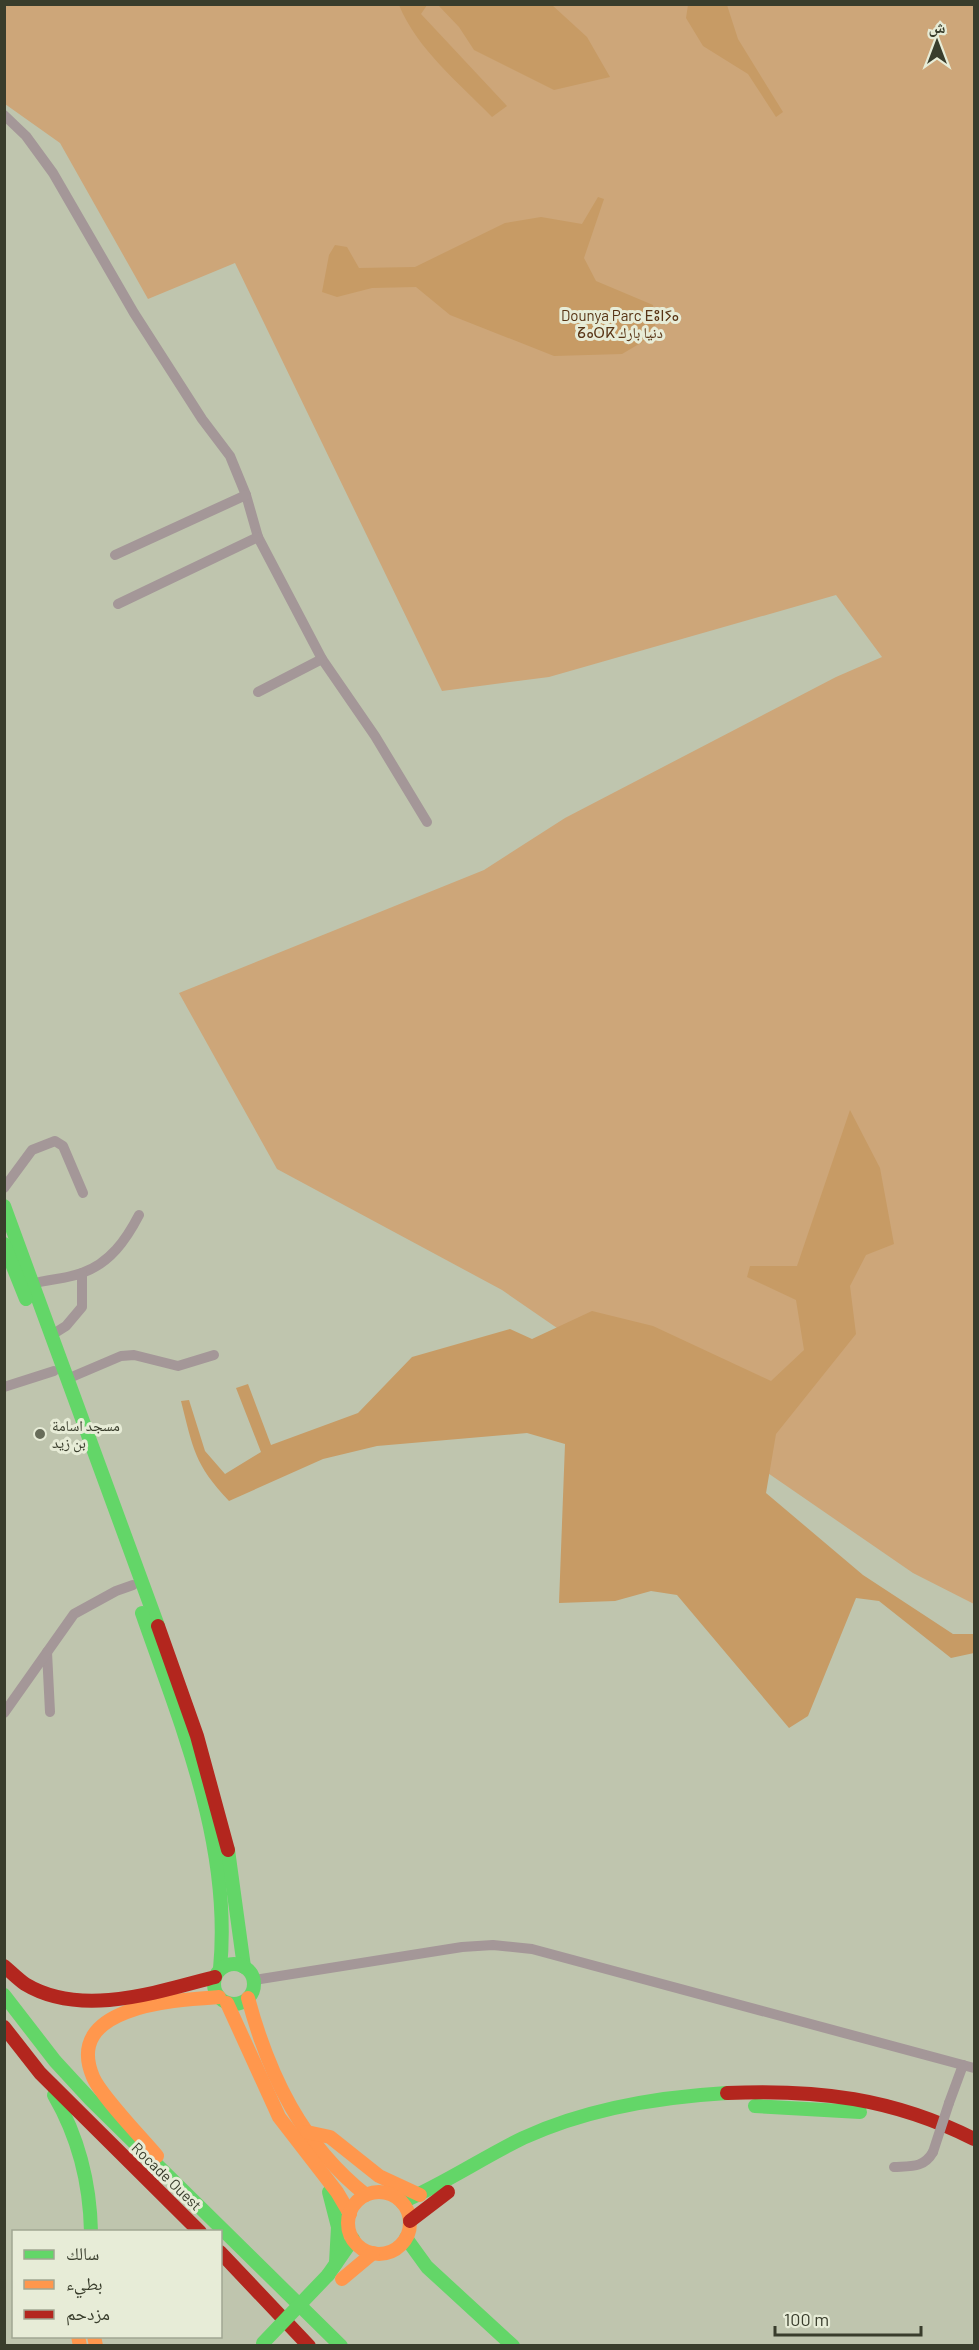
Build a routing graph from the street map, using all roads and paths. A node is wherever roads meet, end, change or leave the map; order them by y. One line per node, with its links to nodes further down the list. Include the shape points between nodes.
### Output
1 (4, 116): 2 (street, via 26,136 53,173 134,313 202,420 230,456)
2 (246, 495): 3 (street); 4 (street)
3 (258, 537): 5 (street); 6 (street)
4 (115, 555)
5 (118, 603)
6 (322, 659): 7 (street); 8 (street)
7 (258, 692)
8 (427, 822)
9 (4, 1188): 10 (street, via 32,1150 56,1141 63,1146)
10 (83, 1193)
11 (4, 1206): 16 (main road)
12 (139, 1215): 15 (street, via 118,1249)
13 (4, 1244): 14 (main road)
14 (9, 1269): 19 (main road)
15 (82, 1273): 16 (street); 17 (street, via 82,1307 66,1326)
16 (32, 1284): 17 (main road)
17 (50, 1336): 20 (main road)
18 (214, 1355): 20 (street, via 178,1366 134,1355 121,1356)
19 (54, 1371): 21 (street); 22 (main road)
20 (67, 1379): 22 (main road)
21 (4, 1387)
22 (72, 1404): 23 (main road); 28 (main road, via 197,1736 227,1841)
23 (133, 1585): 24 (street, via 74,1614); 29 (main road, via 212,1837 225,1928)
24 (47, 1652): 25 (street); 26 (street)
25 (51, 1712)
26 (4, 1713)
27 (4, 1966): 29 (main road, via 32,1988 72,1999 131,1995)
28 (244, 1967): 29 (main road, via 229,1964); 30 (main road)
29 (217, 1973): 33 (main road, via 214,1986)
30 (254, 1980): 32 (main road); 35 (street, via 462,1947 532,1949)
31 (4, 1995): 45 (main road, Rocade Ouest, via 55,2061)
32 (248, 1998): 33 (main road, via 240,2003); 40 (main road, via 268,2064)
33 (223, 2000): 43 (main road, via 267,2097); 45 (main road, via 186,2000 114,2015 97,2027 88,2046 88,2066 94,2079 151,2146)
34 (4, 2027): 37 (main road, Rocade Ouest)
35 (963, 2065): 36 (street); 44 (street, bridge, via 927,2162)
36 (975, 2068)
37 (40, 2073): 51 (main road, via 79,2148 90,2198); 52 (main road, Rocade Ouest)
38 (737, 2107): 42 (main road, via 873,2114)
39 (715, 2108): 50 (main road, via 628,2118 528,2148 474,2176)
40 (307, 2132): 46 (main road, via 338,2173); 47 (main road, via 330,2138 380,2176)
41 (975, 2139): 47 (main road, via 903,2110 839,2096 775,2092 666,2099 610,2108 542,2129)
42 (975, 2150)
43 (306, 2153): 49 (main road, via 337,2189); 58 (main road, via 312,2172 334,2204 339,2229)
44 (894, 2167)
45 (160, 2169): 61 (main road, Rocade Ouest)
46 (366, 2195): 48 (main road, via 385,2193); 49 (main road)
47 (420, 2195): 48 (main road)
48 (402, 2202): 50 (main road)
49 (350, 2214): 54 (main road, via 348,2225)
50 (410, 2222): 53 (main road)
51 (91, 2230)
52 (198, 2230)
53 (406, 2238): 55 (main road); 63 (main road, via 427,2266)
54 (353, 2239): 56 (main road, via 362,2249); 58 (main road)
55 (395, 2250): 56 (main road); 62 (main road, via 415,2264)
56 (373, 2253): 58 (main road)
57 (222, 2255): 60 (main road)
58 (335, 2273): 59 (main road)
59 (266, 2345)
60 (309, 2346)
61 (342, 2346)
62 (500, 2346)
63 (513, 2346)

